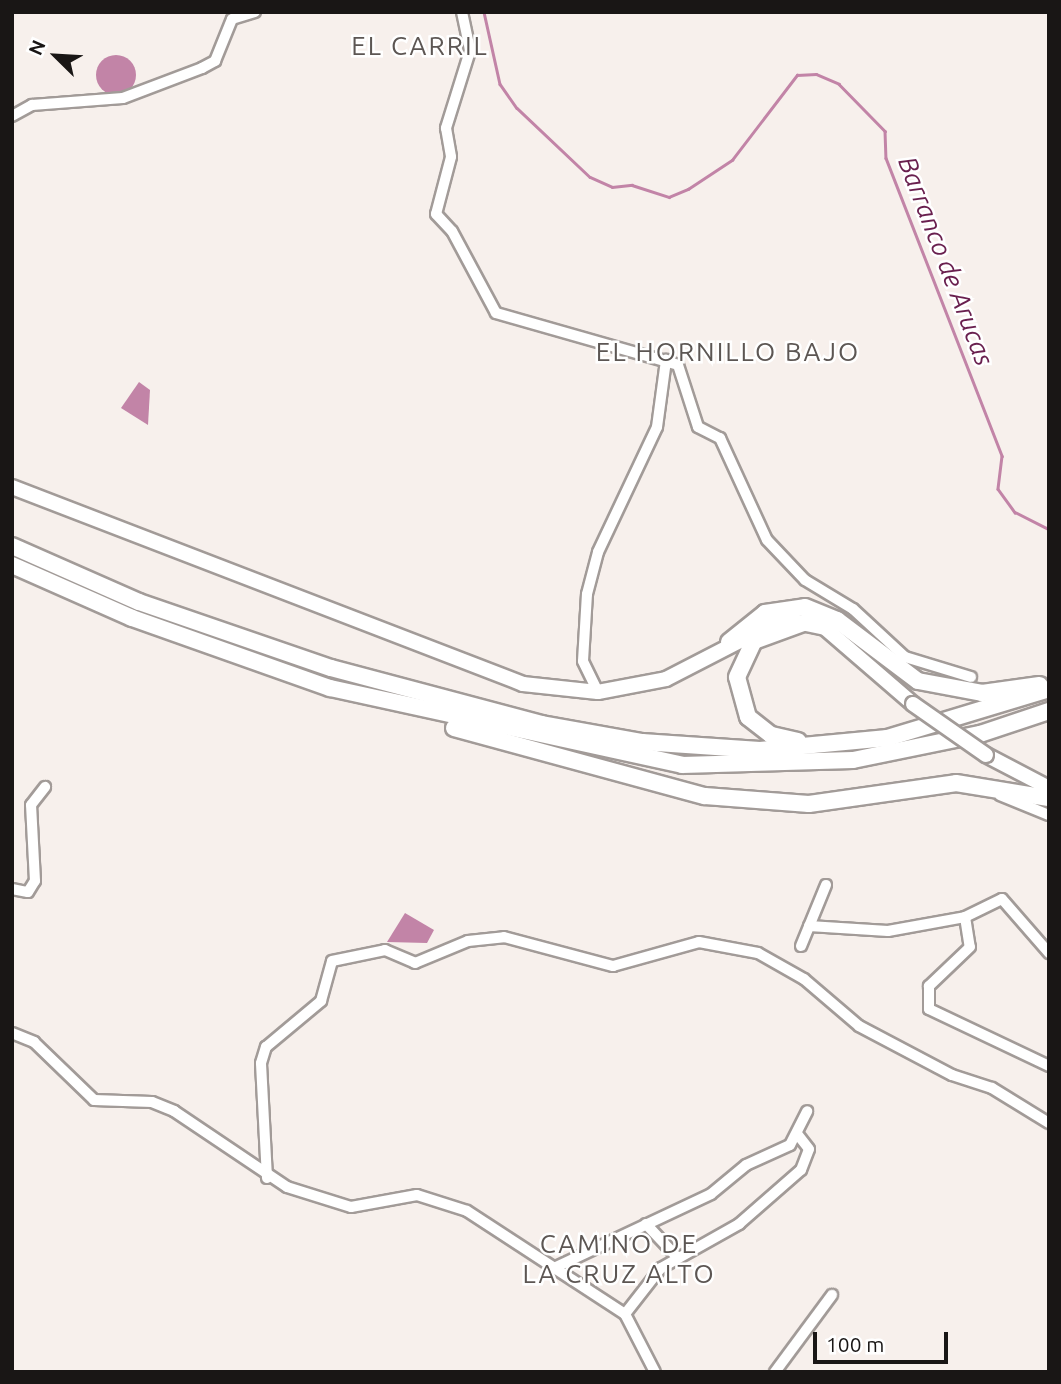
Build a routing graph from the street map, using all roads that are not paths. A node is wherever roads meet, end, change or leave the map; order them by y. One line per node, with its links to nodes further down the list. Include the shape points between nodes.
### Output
1 (255, 12): 3 (street, via 232,19 215,61 202,68 123,98 32,105)
2 (462, 12): 4 (street, via 470,51 446,128 451,157 436,214 452,231 496,313)
3 (12, 116)
4 (666, 360): 10 (street, via 657,427 592,573); 11 (street, via 678,365 698,427 720,438 726,462 768,540 905,657)
5 (12, 487): 14 (main road, via 381,626 483,671)
6 (12, 546): 18 (highway, via 214,630 438,699 642,742 760,750)
7 (12, 565): 16 (highway, via 145,623)
8 (809, 621): 9 (main road, via 782,619); 18 (highway, via 754,641 739,664 737,692 748,717 771,735); 19 (main road, bridge, via 846,642 913,704)
9 (729, 642): 12 (highway, via 765,613 806,607 836,620 900,671 927,684 982,693); 15 (main road, via 666,680)
10 (583, 661): 14 (street); 15 (street)
11 (971, 677)
12 (1049, 684)
13 (1049, 689): 18 (highway, via 935,726)
14 (568, 692): 15 (main road)
15 (598, 692)
16 (368, 699): 17 (highway, via 682,765 758,767 853,760 981,734); 21 (highway, via 514,748 705,796 809,804)
17 (1049, 711)
18 (825, 745)
19 (1018, 772): 20 (main road); 23 (main road)
20 (1049, 780)
21 (956, 783): 24 (highway); 25 (street)
22 (45, 787): 27 (street, via 30,805 35,881 28,892)
23 (1049, 788)
24 (1049, 798)
25 (1049, 815)
26 (827, 885): 29 (street)
27 (12, 889)
28 (965, 917): 29 (street, via 888,932); 31 (street, via 1002,899 1011,903); 33 (street, via 970,947 929,986 929,1009)
29 (809, 926): 30 (street)
30 (801, 946)
31 (1049, 953)
32 (12, 1033): 38 (street, via 34,1042 94,1100 152,1102 174,1111)
33 (1049, 1066)
34 (1049, 1104): 36 (street)
35 (807, 1111): 37 (street)
36 (1046, 1120): 38 (street, via 859,1026 804,979 758,953 699,942 613,966 504,937 468,941 415,963 385,950 332,961 321,1001 266,1047 261,1063)
37 (798, 1135): 39 (street, via 711,1194); 40 (street, via 810,1149 801,1170 738,1224)
38 (267, 1178): 41 (street, via 351,1207 417,1195 436,1199 467,1211)
39 (646, 1224): 40 (street); 41 (street)
40 (676, 1256): 43 (street)
41 (556, 1268): 43 (street)
42 (832, 1295): 45 (street)
43 (625, 1314): 44 (street)
44 (655, 1372)
45 (775, 1372)

